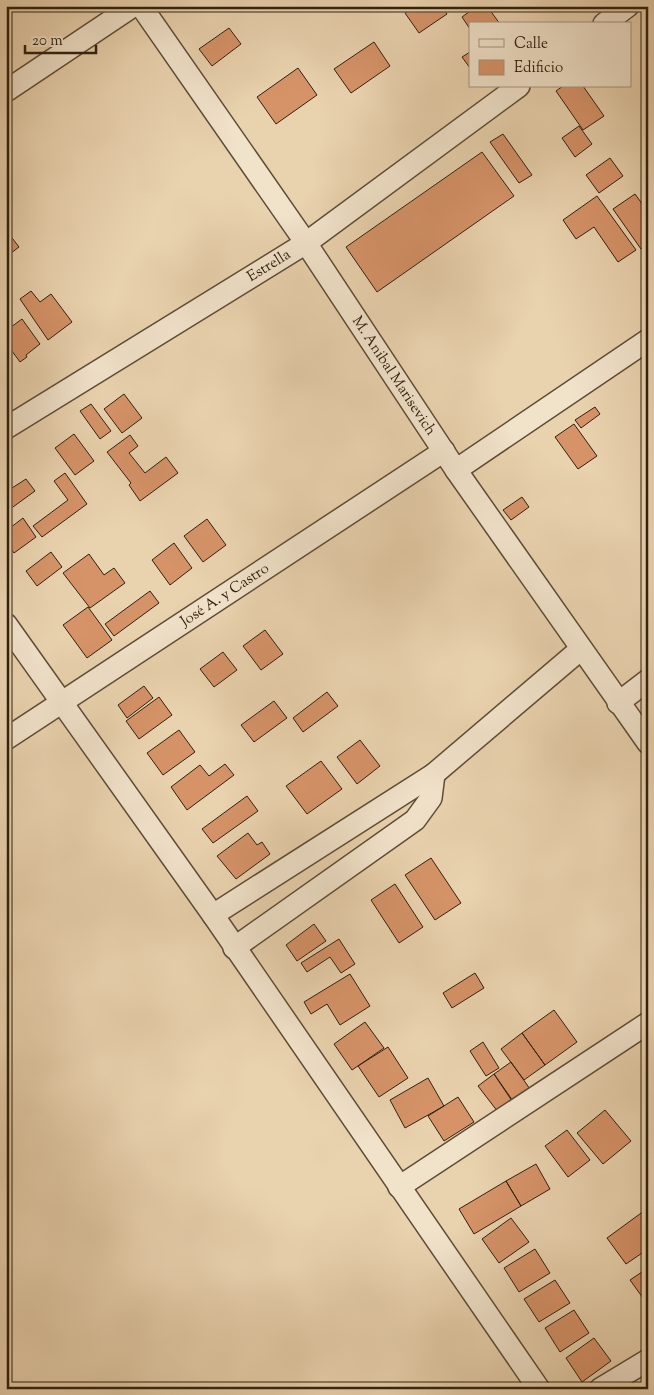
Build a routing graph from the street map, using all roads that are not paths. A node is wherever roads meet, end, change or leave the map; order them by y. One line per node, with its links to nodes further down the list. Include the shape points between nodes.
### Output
1 (134, 6): 6 (street)
2 (141, 6): 7 (street, M. Anibal Marisevich)
3 (628, 6): 4 (street)
4 (607, 22)
5 (517, 88): 7 (street, Estrella)
6 (6, 91)
7 (306, 243): 9 (street, Estrella); 10 (street, M. Anibal Marisevich)
8 (648, 340): 11 (street)
9 (6, 428)
10 (444, 451): 11 (street, M. Anibal Marisevich); 15 (street, José A. y Castro)
11 (456, 470): 13 (street, M. Anibal Marisevich)
12 (6, 624): 15 (street)
13 (581, 649): 16 (street, M. Anibal Marisevich); 19 (street)
14 (648, 680): 16 (street)
15 (60, 702): 17 (street, José A. y Castro); 20 (street)
16 (618, 703): 18 (street, M. Anibal Marisevich)
17 (6, 739)
18 (648, 743)
19 (434, 774): 20 (street); 21 (street, via 431,798 415,820)
20 (213, 916): 21 (street)
21 (234, 948): 23 (street)
22 (648, 1023): 23 (street)
23 (399, 1187): 25 (street)
24 (648, 1360): 26 (street)
25 (539, 1389)
26 (600, 1389)

